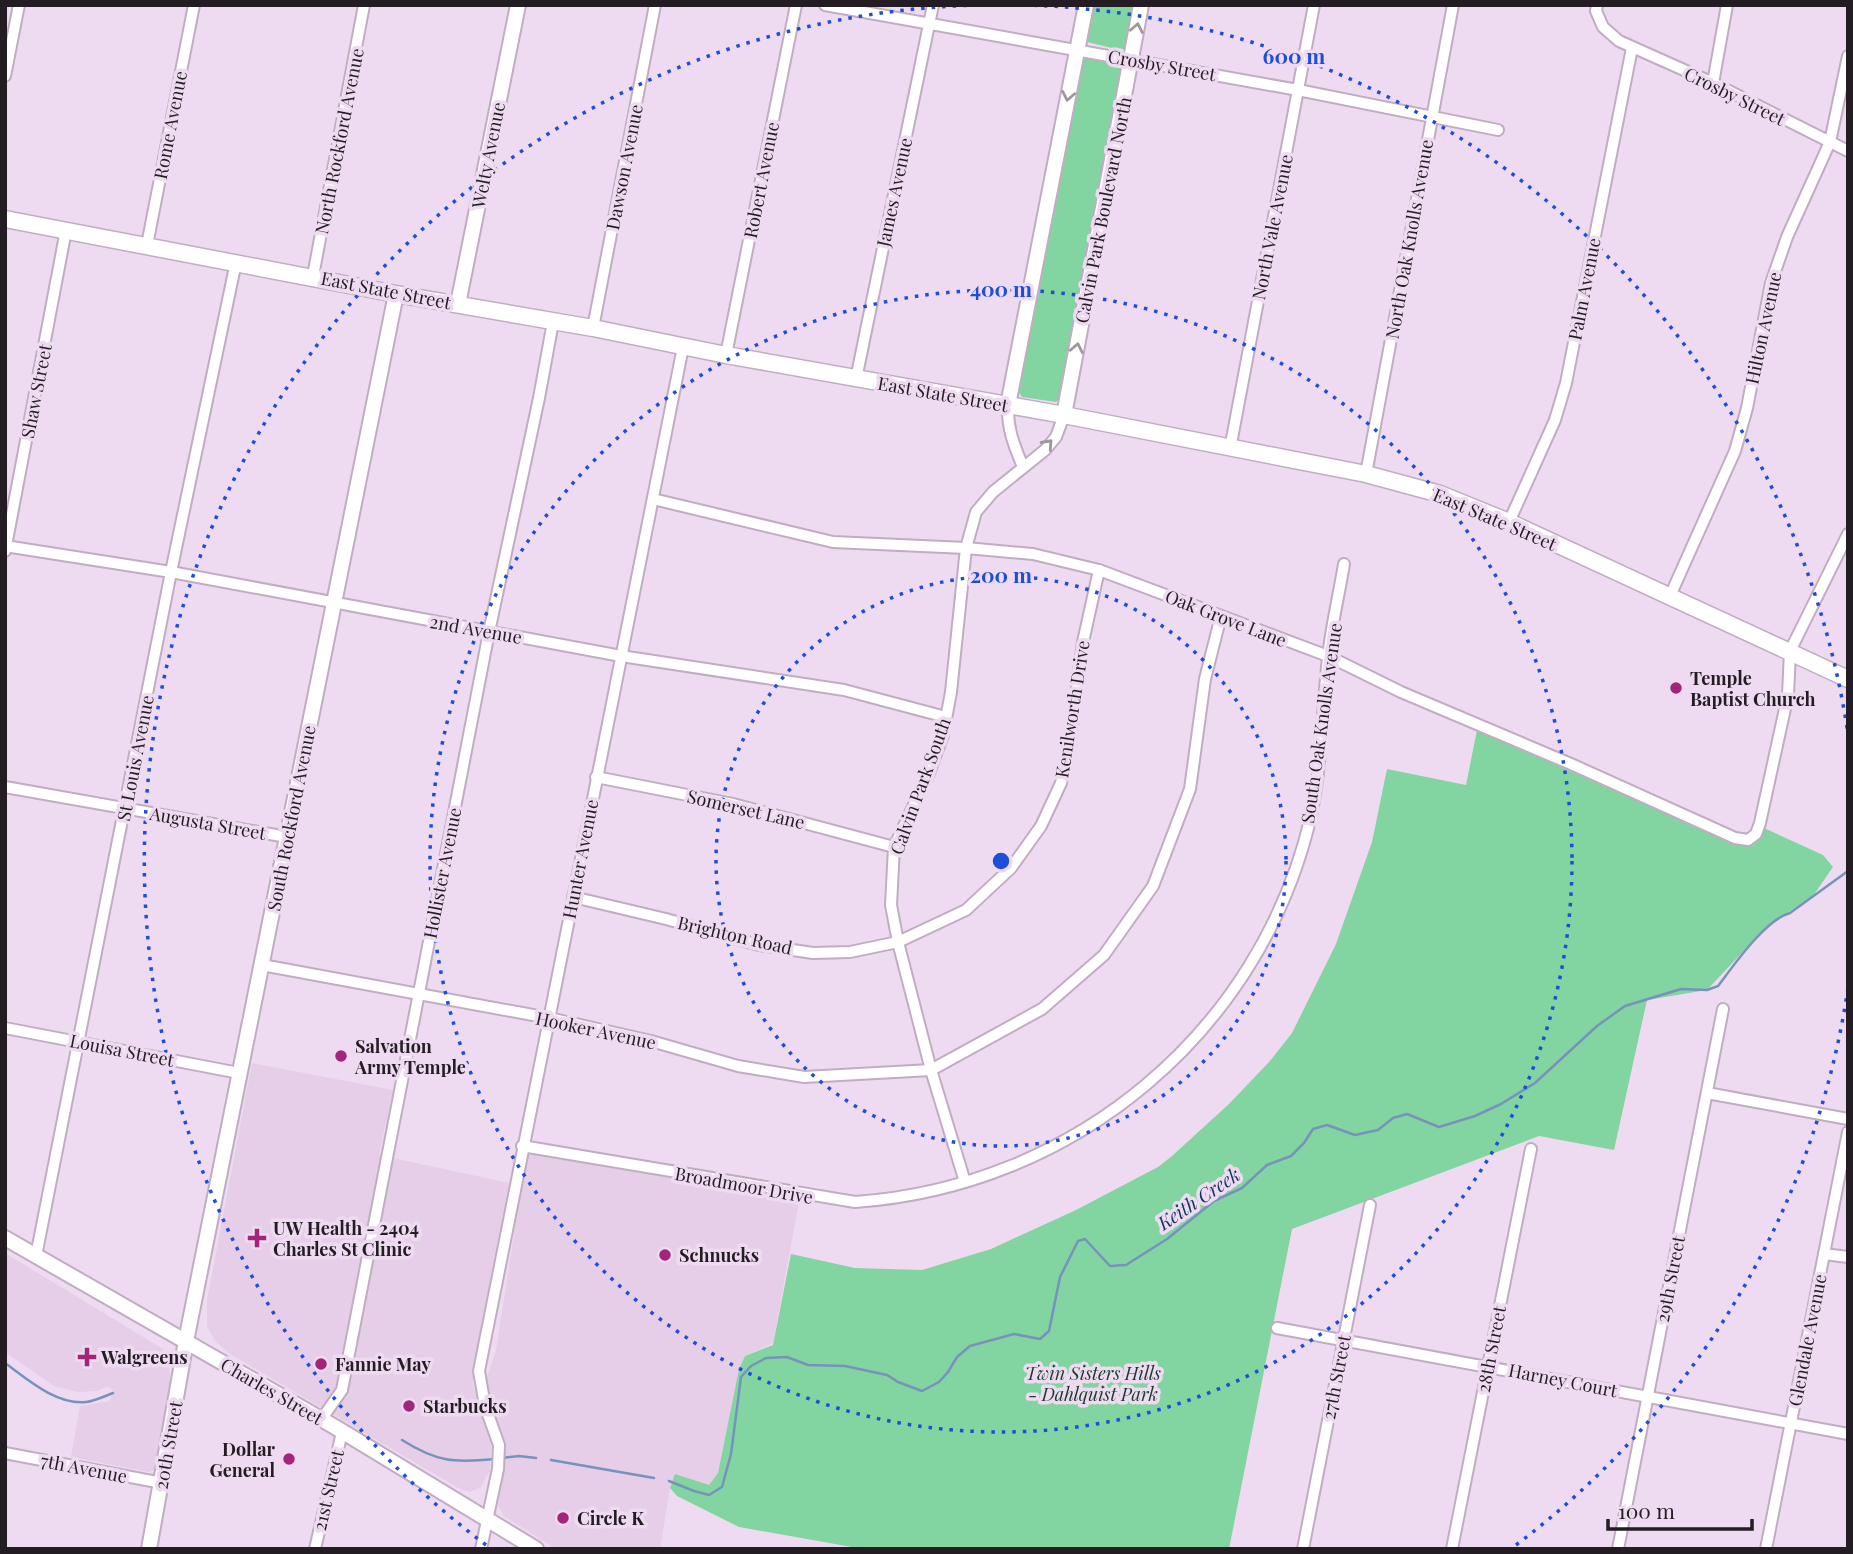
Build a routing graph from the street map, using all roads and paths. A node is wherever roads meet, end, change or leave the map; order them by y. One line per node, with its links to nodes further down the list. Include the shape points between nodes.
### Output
1 (19, 5): 20 (street)
2 (194, 5): 29 (street, Rome Avenue)
3 (365, 5): 31 (street, North Rockford Avenue)
4 (518, 5): 33 (street, Welty Avenue)
5 (655, 5): 35 (street, Dawson Avenue)
6 (796, 5): 37 (street, Robert Avenue)
7 (825, 5): 15 (street, Crosby Street)
8 (933, 5): 15 (street, James Avenue)
9 (1086, 5): 17 (street)
10 (1141, 5): 19 (street, Calvin Park Boulevard North, one-way to 10)
11 (1314, 5): 22 (street, North Vale Avenue)
12 (1453, 5): 23 (street, North Oak Knolls Avenue)
13 (1727, 5): 21 (street)
14 (1596, 8): 16 (street, Crosby Street, via 1603,27)
15 (929, 23): 17 (street, Crosby Street); 38 (street, James Avenue)
16 (1632, 48): 21 (street, Crosby Street); 45 (street, Palm Avenue, via 1566,383)
17 (1077, 50): 19 (street, Crosby Street); 39 (street, one-way to 39)
18 (1848, 56): 25 (street, Hilton Avenue)
19 (1131, 60): 22 (street, Crosby Street); 40 (street, Calvin Park Boulevard North, one-way to 19)
20 (5, 76)
21 (1713, 83): 25 (street, Crosby Street)
22 (1298, 89): 23 (street, Crosby Street); 41 (street, North Vale Avenue)
23 (1431, 117): 24 (street, Crosby Street); 43 (street, North Oak Knolls Avenue)
24 (1498, 130)
25 (1830, 142): 26 (street, Crosby Street); 52 (street, Hilton Avenue, via 1775,267 1732,461)
26 (1848, 150)
27 (5, 219): 28 (main road, East State Street)
28 (66, 230): 29 (main road, East State Street); 47 (street, Shaw Street)
29 (147, 245): 30 (main road, East State Street)
30 (236, 262): 31 (main road, East State Street); 51 (street, St Louis Avenue)
31 (313, 276): 32 (main road, East State Street)
32 (396, 294): 33 (main road, East State Street); 53 (street, South Rockford Avenue)
33 (458, 304): 34 (main road, East State Street)
34 (553, 322): 35 (main road, East State Street); 55 (street, Hollister Avenue)
35 (593, 328): 36 (main road, East State Street)
36 (683, 347): 37 (main road, East State Street); 44 (street, Hunter Avenue)
37 (726, 355): 38 (main road, East State Street)
38 (856, 379): 39 (main road, East State Street)
39 (1008, 405): 40 (main road, East State Street); 42 (street, via 1007,423)
40 (1064, 415): 41 (main road, East State Street); 42 (street, Calvin Park South, one-way to 40, via 1050,443)
41 (1230, 449): 43 (main road, East State Street)
42 (1023, 467): 48 (street, Calvin Park South, via 976,512)
43 (1366, 474): 45 (main road, East State Street, via 1440,494)
44 (653, 499): 48 (street, Oak Grove Lane, via 833,542); 57 (street, Hunter Avenue)
45 (1510, 522): 52 (main road, East State Street)
46 (1848, 534): 56 (street)
47 (6, 548): 51 (street, 2nd Avenue)
48 (966, 548): 50 (street, Oak Grove Lane, via 1033,554); 60 (street, Calvin Park South)
49 (1344, 564): 58 (street, South Oak Knolls Avenue)
50 (1099, 570): 54 (street, Oak Grove Lane); 67 (street, Kenilworth Drive, via 1083,642 1068,755 1041,826 1011,868 966,910)
51 (171, 572): 53 (street, 2nd Avenue); 63 (street, St Louis Avenue)
52 (1670, 596): 56 (main road, East State Street)
53 (335, 604): 55 (street, 2nd Avenue); 64 (street, South Rockford Avenue)
54 (1221, 616): 58 (street, Oak Grove Lane); 74 (street, via 1205,679 1190,789 1153,886 1104,955 1042,1009)
55 (489, 632): 57 (street, 2nd Avenue); 69 (street, Hollister Avenue)
56 (1790, 650): 58 (street, Oak Grove Lane, via 1788,695 1760,823 1748,840 1401,692); 59 (main road, East State Street)
57 (621, 656): 60 (street, 2nd Avenue, via 844,690); 61 (street, Hunter Avenue)
58 (1328, 656): 81 (street, South Oak Knolls Avenue, via 1321,740 1307,827 1293,877 1270,931 1232,990 1172,1064 1116,1110 1063,1143)
59 (1848, 679)
60 (946, 717): 65 (street, Calvin Park South, via 929,773)
61 (596, 777): 65 (street, Somerset Lane, via 733,804); 66 (street, Hunter Avenue)
62 (5, 787): 63 (street, Augusta Street)
63 (125, 808): 64 (street, Augusta Street); 73 (street, St Louis Avenue)
64 (287, 837): 68 (street, South Rockford Avenue)
65 (894, 847): 67 (street, Calvin Park South, via 891,905)
66 (573, 897): 67 (street, Brighton Road, via 759,945 813,953 850,952); 71 (street, Hunter Avenue)
67 (898, 942): 74 (street, Calvin Park South)
68 (262, 965): 69 (street, Hooker Avenue); 75 (street, South Rockford Avenue)
69 (419, 995): 71 (street, Hooker Avenue); 92 (street, Hollister Avenue, via 342,1390)
70 (1723, 1009): 76 (street, 29th Street)
71 (549, 1018): 74 (street, Hooker Avenue, via 738,1066 804,1077); 79 (street, Hunter Avenue)
72 (5, 1028): 73 (street, Louisa Street)
73 (78, 1042): 75 (street, Louisa Street); 85 (street, St Louis Avenue)
74 (931, 1070): 81 (street, Calvin Park South)
75 (239, 1073): 89 (street, South Rockford Avenue)
76 (1707, 1093): 77 (street); 91 (street, 29th Street)
77 (1848, 1119)
78 (1848, 1132): 84 (street, Glendale Avenue)
79 (522, 1146): 81 (street, Broadmoor Drive, via 855,1202 895,1199); 98 (street, Hunter Avenue, via 479,1371 499,1446)
80 (1531, 1149): 90 (street, 28th Street)
81 (965, 1182)
82 (1370, 1205): 88 (street, 27th Street)
83 (5, 1238): 85 (street, Charles Street)
84 (1824, 1254): 86 (street); 93 (street, Glendale Avenue)
85 (36, 1256): 89 (street, Charles Street)
86 (1848, 1257)
87 (1277, 1328): 88 (street, Harney Court)
88 (1343, 1340): 90 (street, Harney Court); 103 (street, 27th Street)
89 (186, 1341): 92 (street, Charles Street); 97 (street, 20th Street)
90 (1488, 1366): 91 (street, Harney Court); 104 (street, 28th Street)
91 (1647, 1397): 93 (street, Harney Court); 105 (street, 29th Street)
92 (321, 1420): 94 (street, Charles Street)
93 (1790, 1423): 95 (street, Harney Court); 106 (street, Glendale Avenue)
94 (342, 1432): 98 (street, Charles Street); 100 (street, 21st Street)
95 (1848, 1434)
96 (5, 1453): 97 (street, 7th Avenue)
97 (162, 1483): 99 (street, 20th Street)
98 (486, 1518): 101 (street); 102 (street, Charles Street)
99 (149, 1549)
100 (315, 1549)
101 (481, 1549)
102 (536, 1549)
103 (1303, 1549)
104 (1452, 1549)
105 (1618, 1549)
106 (1766, 1549)

